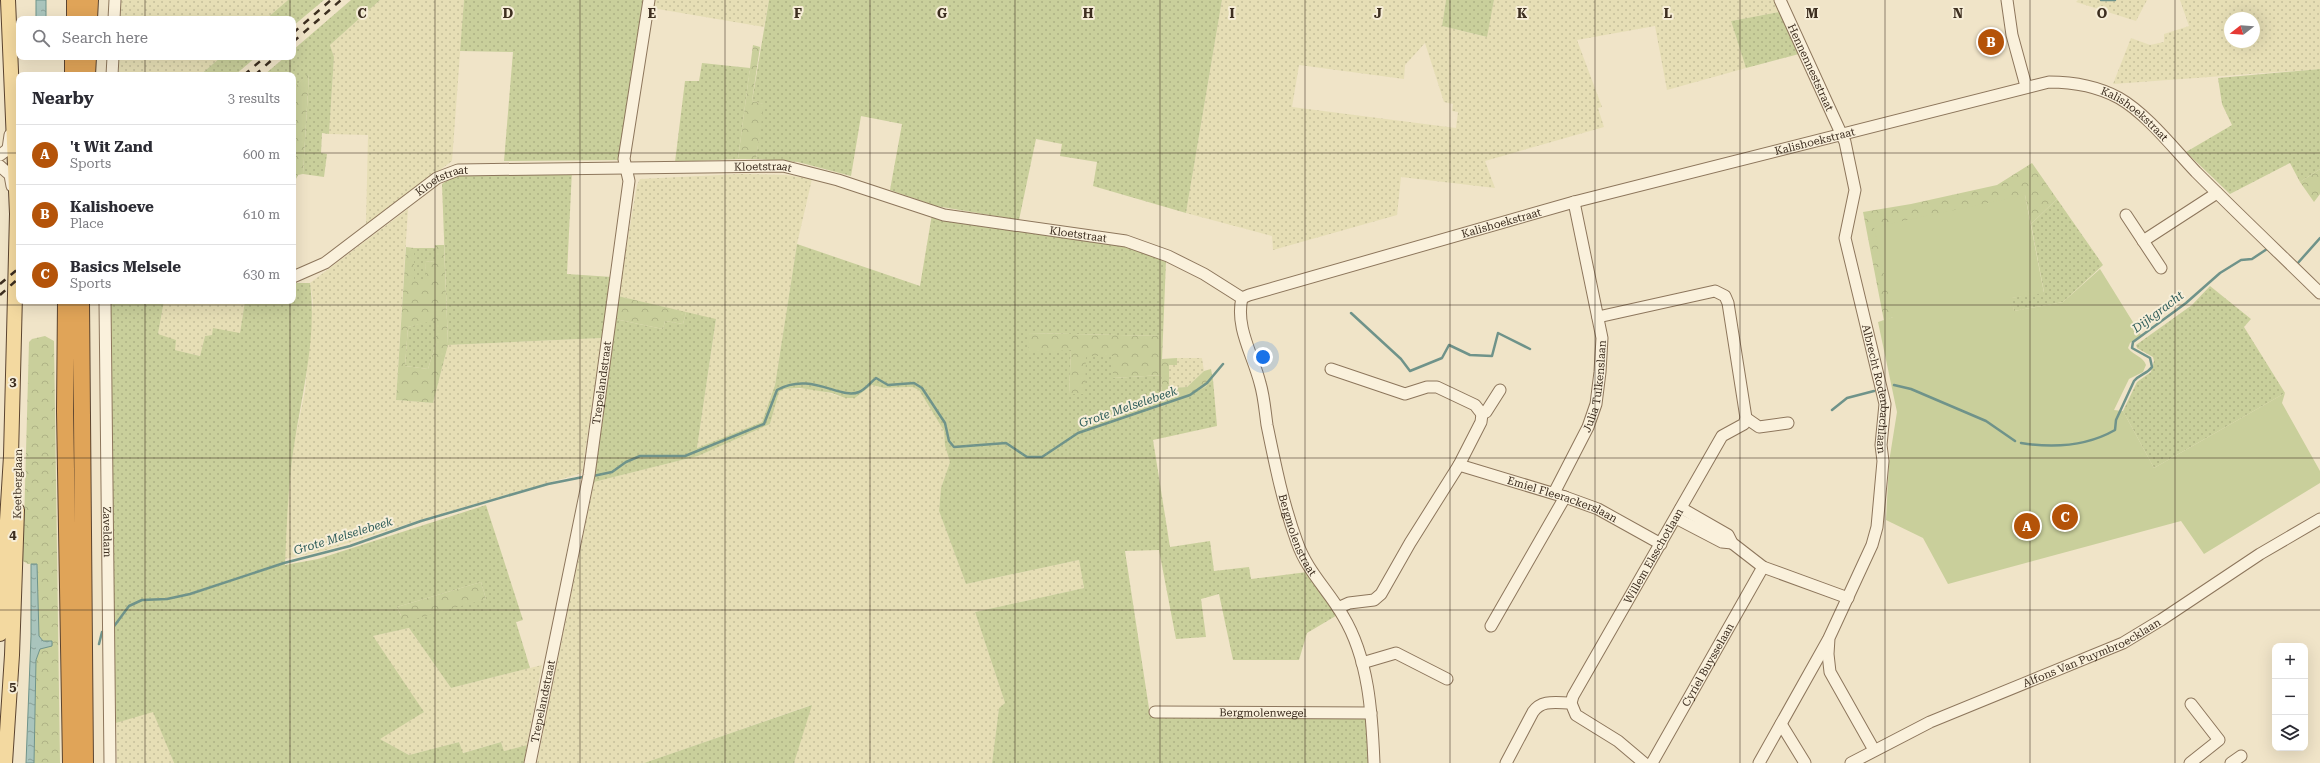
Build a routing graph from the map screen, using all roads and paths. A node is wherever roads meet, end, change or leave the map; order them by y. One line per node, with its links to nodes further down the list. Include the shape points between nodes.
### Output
1 (8, 0): 22 (main road, Keetberglaan)
2 (16, 0): 9 (main road)
3 (75, 0): 10 (highway)
4 (90, 0): 11 (highway)
5 (115, 0): 12 (street)
6 (649, 0): 26 (street, Trepelandstraat, via 624,159)
7 (1780, 0): 23 (street, Hennenneststraat)
8 (2007, 0): 21 (street, via 2012,35)
9 (17, 16)
10 (75, 16)
11 (90, 16)
12 (114, 16)
13 (19, 60): 17 (main road)
14 (73, 60): 18 (highway)
15 (88, 60): 19 (highway)
16 (113, 60): 20 (street)
17 (20, 72)
18 (72, 72)
19 (87, 72)
20 (112, 72)
21 (2026, 86): 23 (street, Kalishoekstraat); 28 (street, Kalishoekstraat, via 2067,82 2091,86 2120,99 2139,113)
22 (14, 109): 24 (street, via 10,126 10,144); 27 (main road, Keetberglaan)
23 (1841, 135): 29 (street, Kalishoekstraat); 55 (street, Albrecht Rodenbachlaan, via 1856,190 1845,238 1884,404 1883,461 1877,527 1872,545)
24 (0, 155)
25 (0, 166): 30 (street, via 10,175)
26 (626, 168): 35 (street, Kloetstraat, via 470,169 448,173 413,196 325,263); 37 (street, Kloetstraat, via 783,166 808,171 944,215 1126,241 1151,248 1204,274); 75 (street, Trepelandstraat, via 628,181 589,475)
27 (16, 179)
28 (2217, 193): 32 (street); 36 (street, Kalishoekstraat)
29 (1574, 202): 37 (street, Kalishoekstraat); 42 (street, Julia Tulkenslaan)
30 (16, 208)
31 (2126, 216): 32 (street)
32 (2143, 241): 34 (street)
33 (16, 252): 58 (main road, Keetberglaan, via 11,442)
34 (2161, 268)
35 (296, 276)
36 (2320, 293)
37 (1242, 298): 56 (street, Bergmolenstraat, via 1239,314 1258,373 1274,458 1297,543 1311,572)
38 (22, 304): 71 (main road, Keetberglaan, via 12,648)
39 (66, 304): 72 (highway, via 65,411)
40 (80, 304): 73 (highway)
41 (105, 304): 74 (street, Zaveldam)
42 (1598, 317): 46 (street, via 1715,291 1724,296 1728,303); 49 (street, Julia Tulkenslaan, via 1602,338 1596,404 1588,427)
43 (1331, 369): 45 (street, via 1405,394 1427,386 1437,387 1475,405)
44 (1500, 390): 45 (street)
45 (1482, 414): 48 (street, via 1481,422)
46 (1746, 418): 47 (street, via 1759,427); 51 (street, Willem Elsschotlaan, via 1744,424 1722,436)
47 (1788, 423)
48 (1459, 465): 49 (street, Emiel Fleerackerslaan); 56 (street, via 1410,542 1381,594 1374,600 1349,603)
49 (1554, 493): 50 (street, Emiel Fleerackerslaan)
50 (1565, 497): 53 (street, Emiel Fleerackerslaan, via 1598,509); 57 (street)
51 (1679, 513): 53 (street, Willem Elsschotlaan); 54 (street, via 1722,542 1732,543)
52 (2320, 519): 69 (street, Alfons Van Puymbroecklaan, via 2260,554 2123,643 1930,722)
53 (1661, 544): 64 (street, Willem Elsschotlaan, via 1573,696)
54 (1763, 567): 55 (street); 79 (street, Cyriel Buysselaan)
55 (1848, 598): 59 (street, Albrecht Rodenbachlaan)
56 (1338, 608): 60 (street, Bergmolenstraat)
57 (1491, 626)
58 (0, 634)
59 (1829, 638): 61 (street, Albrecht Rodenbachlaan); 62 (street, Albrecht Rodenbachlaan)
60 (1362, 663): 63 (street, via 1396,654); 67 (street, Bergmolenstraat)
61 (1830, 672): 62 (street, via 1822,668); 69 (street)
62 (1806, 675): 68 (street, Albrecht Rodenbachlaan)
63 (1446, 678)
64 (1571, 704): 77 (street, via 1545,702 1536,707); 78 (street, via 1576,715 1618,741)
65 (2191, 704): 83 (street, via 2219,740)
66 (1154, 712): 67 (street, Bergmolenwegel)
67 (1371, 713): 76 (street, Bergmolenstraat)
68 (1781, 724): 80 (street, Albrecht Rodenbachlaan); 81 (street)
69 (1874, 750): 82 (street, Alfons Van Puymbroecklaan)
70 (2240, 756): 84 (street)
71 (6, 763)
72 (71, 763)
73 (85, 763)
74 (110, 763)
75 (530, 763)
76 (1374, 763)
77 (1506, 763)
78 (1644, 763)
79 (1652, 763)
80 (1759, 763)
81 (1805, 763)
82 (1851, 763)
83 (2190, 763)
84 (2231, 763)

